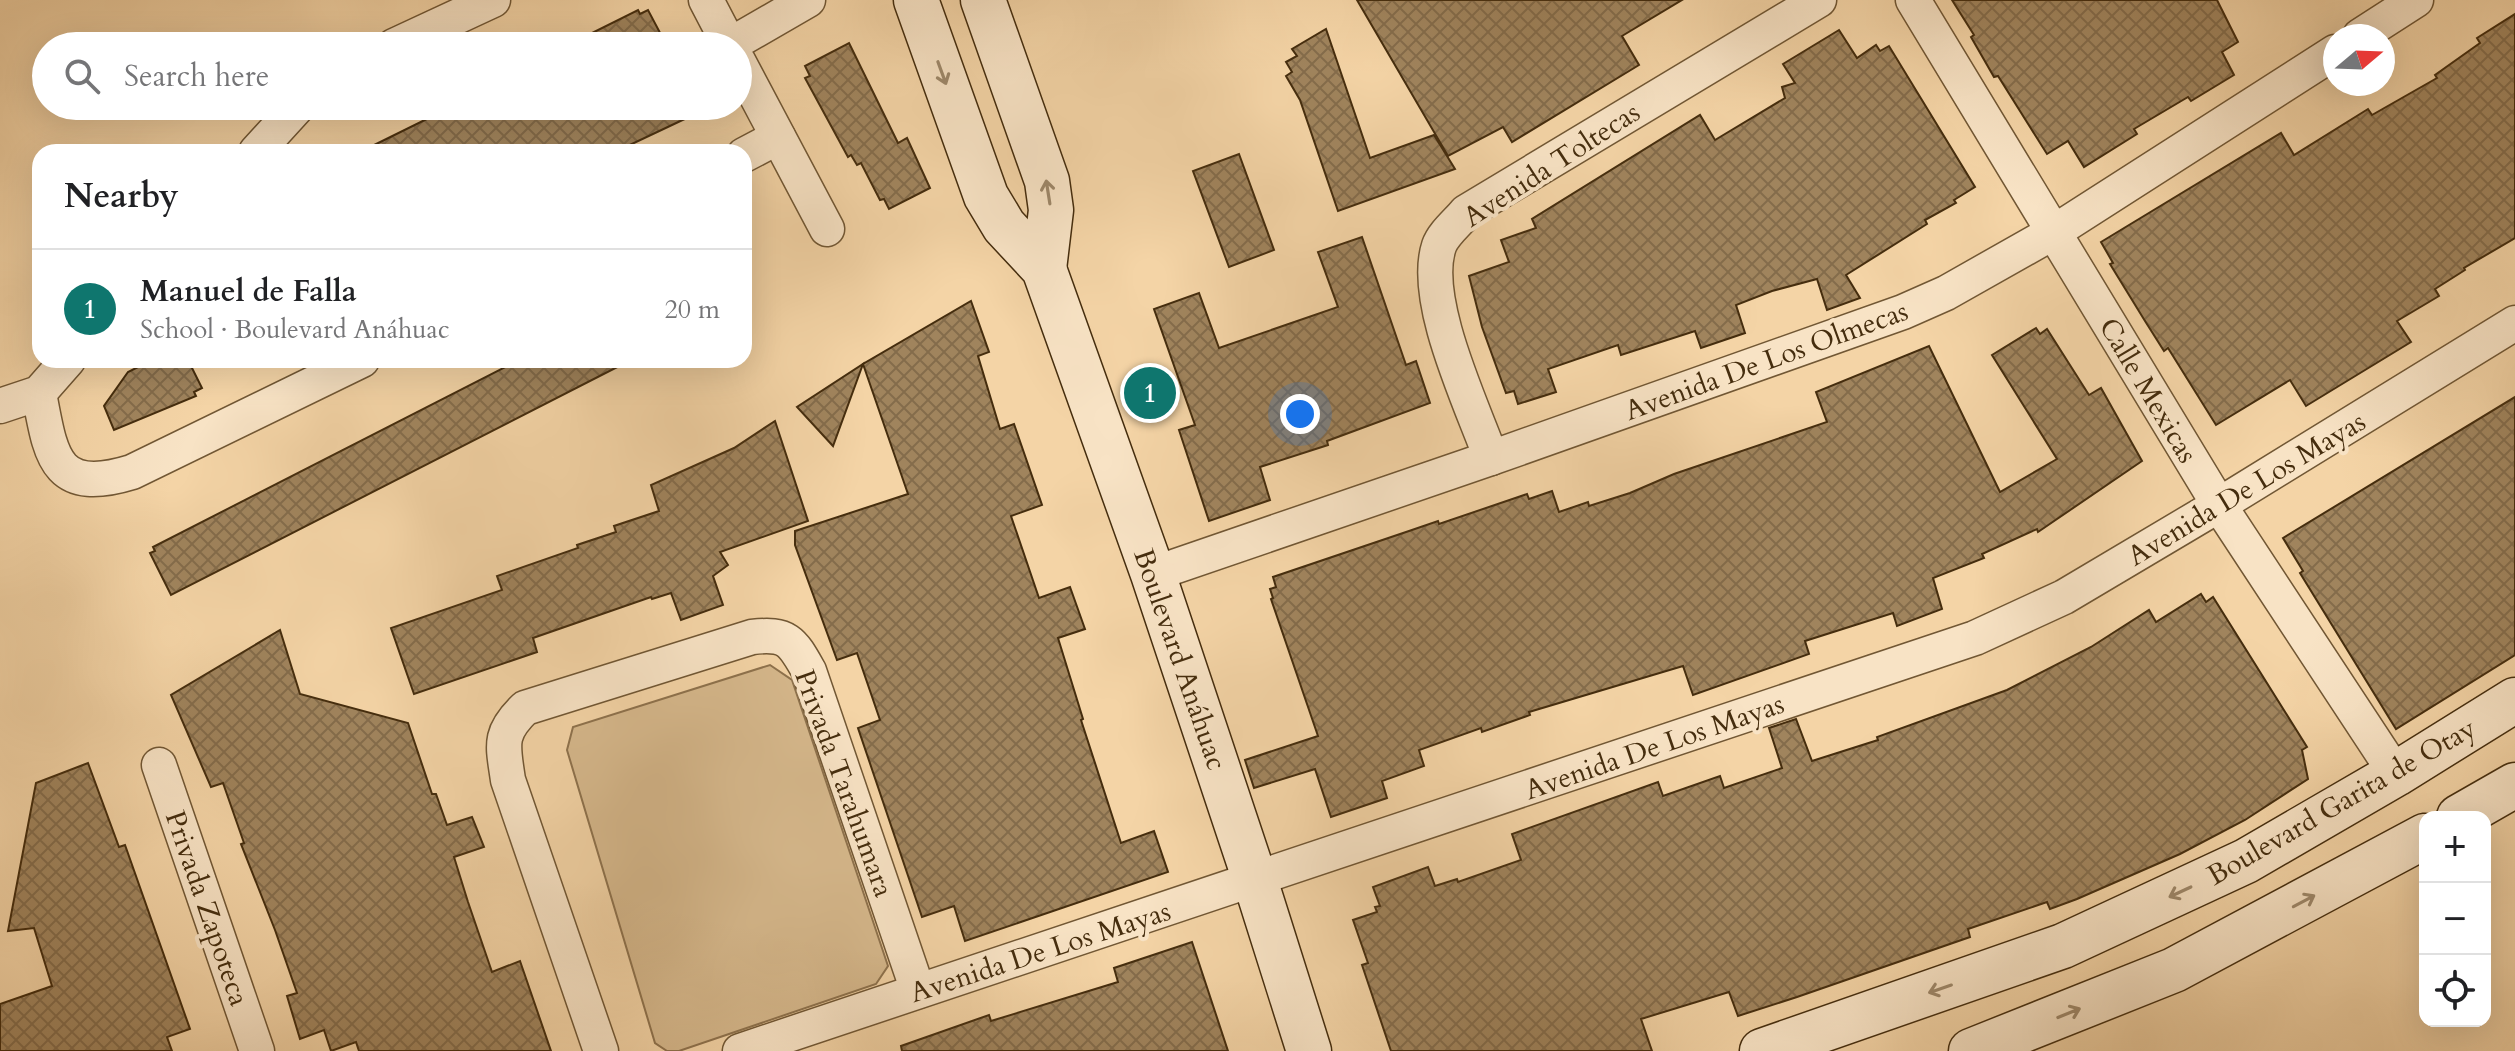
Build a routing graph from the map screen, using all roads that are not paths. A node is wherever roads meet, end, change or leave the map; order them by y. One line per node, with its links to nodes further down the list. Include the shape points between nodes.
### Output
1 (493, 0): 10 (street)
2 (706, 0): 11 (street)
3 (808, 0): 12 (street)
4 (916, 0): 21 (street, Boulevard Anáhuac, one-way to 21, via 986,196 1004,226)
5 (983, 0): 21 (street, Boulevard Anáhuac, one-way to 5, via 1051,210 1047,181)
6 (1819, 0): 27 (street, Avenida Toltecas, via 1466,212 1439,244 1435,283 1443,328)
7 (1913, 0): 20 (street, Calle Mexicas)
8 (2416, 0): 9 (street)
9 (2379, 24)
10 (424, 32)
11 (723, 32)
12 (752, 38)
13 (2323, 60): 20 (street, Avenida De Los Olmecas)
14 (752, 87): 16 (street)
15 (285, 120): 17 (street)
16 (778, 137): 18 (street); 19 (street)
17 (263, 144)
18 (752, 151)
19 (827, 229)
20 (2054, 232): 27 (street, Avenida De Los Olmecas, via 1903,312); 28 (street, Calle Mexicas)
21 (1044, 269): 29 (street, Boulevard Anáhuac)
22 (2515, 323): 28 (street, Avenida De Los Mayas)
23 (61, 368): 25 (street)
24 (346, 368): 25 (street, via 106,480 85,480 57,461)
25 (39, 393): 26 (street)
26 (0, 406)
27 (1491, 458): 29 (street, Avenida De Los Olmecas)
28 (2219, 505): 32 (street, Calle Mexicas); 36 (street, Avenida De Los Mayas, via 2064,597 1975,638)
29 (1153, 574): 36 (street, Boulevard Anáhuac)
30 (2515, 700): 32 (street, Boulevard Garita de Otay)
31 (159, 765): 38 (street, Privada Zapoteca)
32 (2396, 774): 42 (street, Boulevard Garita de Otay, one-way to 42, via 2246,861 2063,946)
33 (2515, 785): 34 (street)
34 (2470, 811)
35 (2419, 839): 43 (street, one-way to 35, via 2174,970)
36 (1255, 880): 37 (street, Avenida De Los Mayas); 41 (street, Boulevard Anáhuac)
37 (918, 991): 39 (street, Privada Tarahumara, via 809,671 795,646 775,635 752,637 525,708 507,724 508,780); 40 (street, Avenida De Los Mayas)
38 (257, 1051)
39 (601, 1051)
40 (740, 1051)
41 (1309, 1051)
42 (1762, 1051)
43 (1971, 1051)

